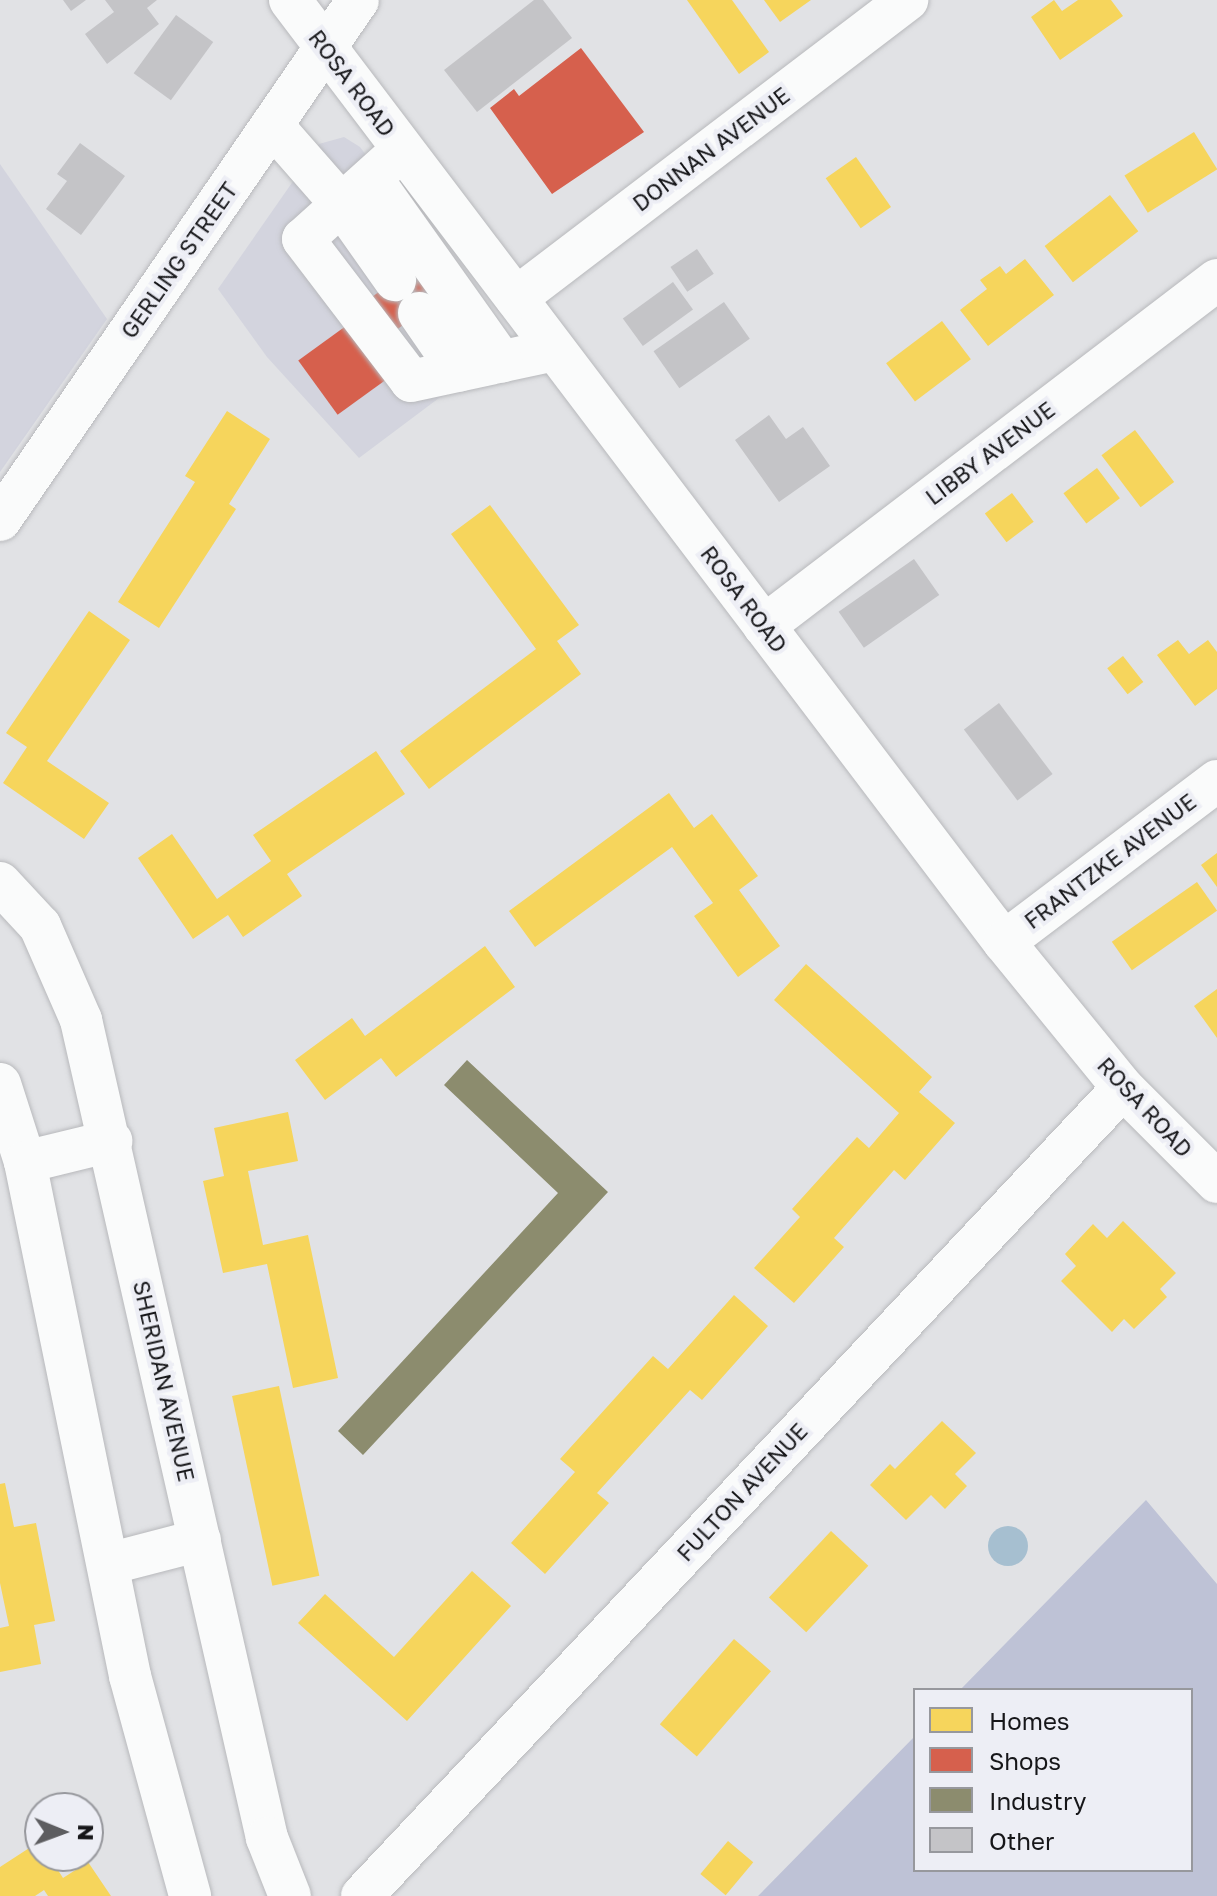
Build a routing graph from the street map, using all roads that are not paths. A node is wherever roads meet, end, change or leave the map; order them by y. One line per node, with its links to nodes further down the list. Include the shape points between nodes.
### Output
1 (290, 0): 4 (street, ROSA ROAD)
2 (358, 0): 4 (street, GERLING STREET)
3 (907, 0): 12 (street, DONNAN AVENUE)
4 (324, 49): 5 (street, GERLING STREET); 6 (street, ROSA ROAD)
5 (272, 125): 7 (street); 18 (street, GERLING STREET)
6 (402, 150): 7 (street); 8 (street, ROSA ROAD)
7 (357, 192): 9 (street); 10 (street); 17 (street, via 303,239 411,381)
8 (444, 203): 9 (street); 12 (street, ROSA ROAD)
9 (409, 231): 14 (street)
10 (395, 280)
11 (1217, 280): 19 (street, LIBBY AVENUE)
12 (512, 292): 14 (street, DONNAN AVENUE); 15 (street, ROSA ROAD)
13 (419, 313): 17 (street)
14 (470, 316): 16 (street)
15 (554, 350): 16 (street); 19 (street, ROSA ROAD)
16 (502, 362): 17 (street)
17 (459, 371)
18 (0, 520)
19 (764, 626): 22 (street, ROSA ROAD)
20 (1217, 781): 22 (street, FRANTZKE AVENUE)
21 (0, 883): 25 (street, SHERIDAN AVENUE, via 40,926 66,985 81,1020)
22 (1004, 942): 24 (street, ROSA ROAD)
23 (0, 1084): 26 (street)
24 (1123, 1088): 27 (street, ROSA ROAD); 32 (street, FULTON AVENUE)
25 (111, 1141): 26 (street); 28 (street, SHERIDAN AVENUE)
26 (25, 1162): 29 (street)
27 (1217, 1182)
28 (200, 1540): 29 (street); 31 (street, SHERIDAN AVENUE, via 267,1838)
29 (108, 1564): 30 (street, via 130,1676)
30 (190, 1896)
31 (290, 1896)
32 (362, 1896)

